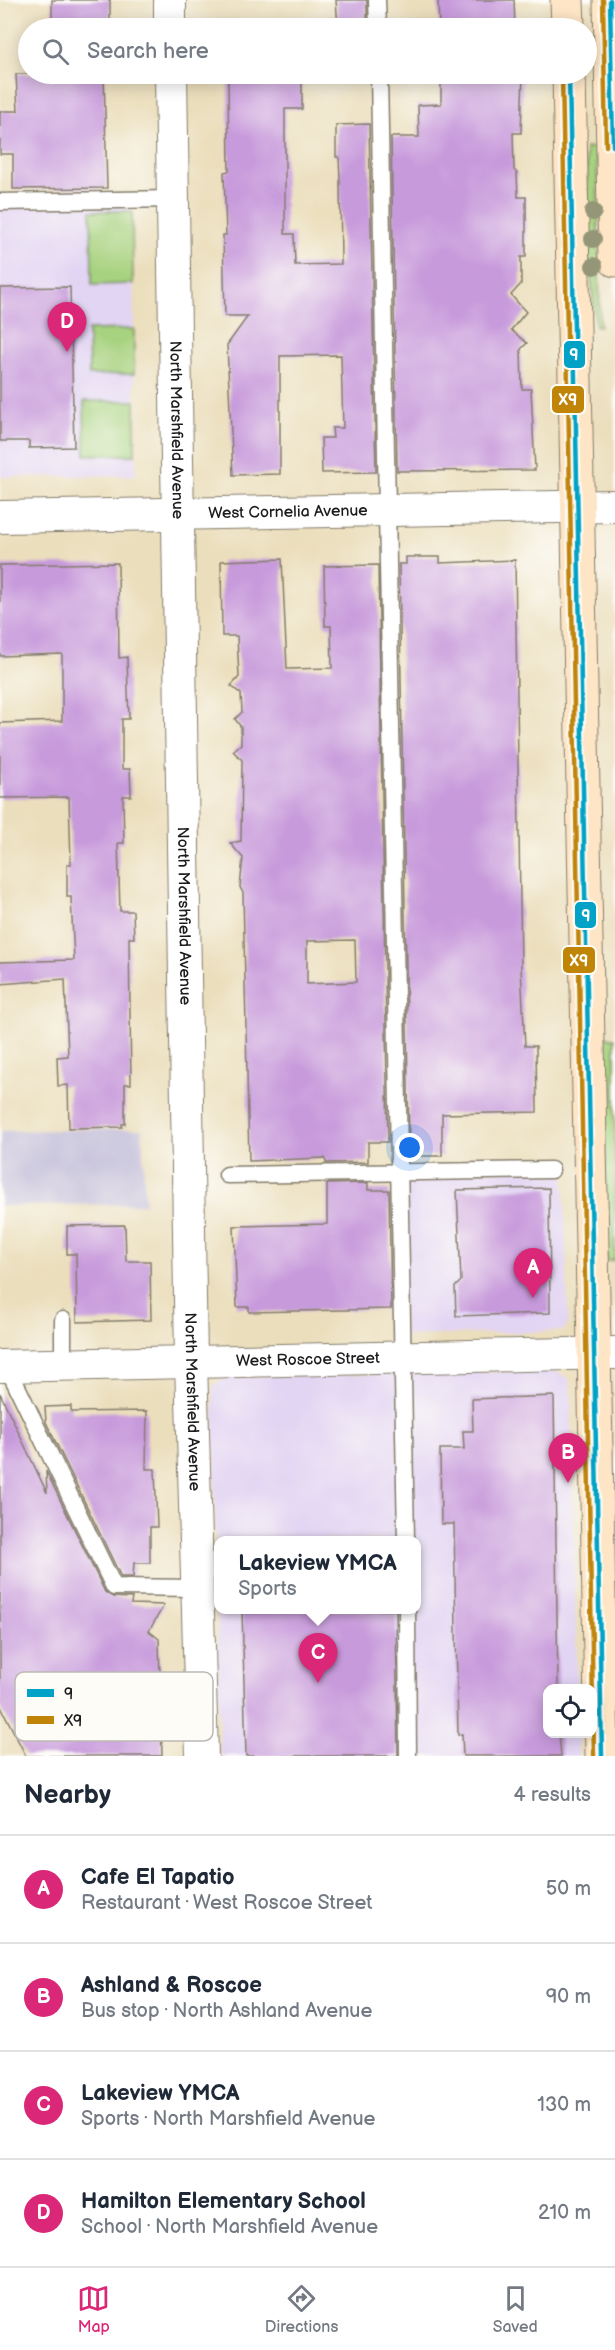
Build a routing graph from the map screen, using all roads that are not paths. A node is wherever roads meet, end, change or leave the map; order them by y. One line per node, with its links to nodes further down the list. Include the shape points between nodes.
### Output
1 (170, 0): 5 (street)
2 (377, 0): 6 (lane)
3 (567, 0): 7 (main road)
4 (610, 0): 13 (main road)
5 (170, 18)
6 (378, 18)
7 (568, 18)
8 (171, 84): 11 (street, North Marshfield Avenue)
9 (379, 84): 16 (lane)
10 (568, 84): 14 (main road)
11 (173, 199): 12 (lane); 17 (street, North Marshfield Avenue)
12 (0, 202)
13 (615, 260)
14 (577, 506): 15 (street, West Cornelia Avenue); 16 (street, West Cornelia Avenue); 23 (main road)
15 (615, 506)
16 (387, 510): 17 (street, West Cornelia Avenue); 20 (lane)
17 (180, 514): 18 (street, West Cornelia Avenue); 25 (street, North Marshfield Avenue)
18 (0, 517)
19 (551, 1170): 20 (lane)
20 (400, 1172): 21 (lane); 24 (lane)
21 (226, 1175)
22 (63, 1320): 26 (lane)
23 (604, 1353): 24 (street, West Roscoe Street); 35 (main road)
24 (404, 1357): 25 (street, West Roscoe Street); 28 (lane)
25 (191, 1361): 26 (street, West Roscoe Street); 29 (street, North Marshfield Avenue)
26 (63, 1364): 27 (street, West Roscoe Street)
27 (3, 1366): 29 (lane, via 114,1587)
28 (406, 1536)
29 (198, 1588): 31 (street, North Marshfield Avenue)
30 (407, 1614): 34 (lane)
31 (200, 1672)
32 (202, 1741): 33 (street, North Marshfield Avenue)
33 (202, 1756)
34 (408, 1756)
35 (602, 1756)

